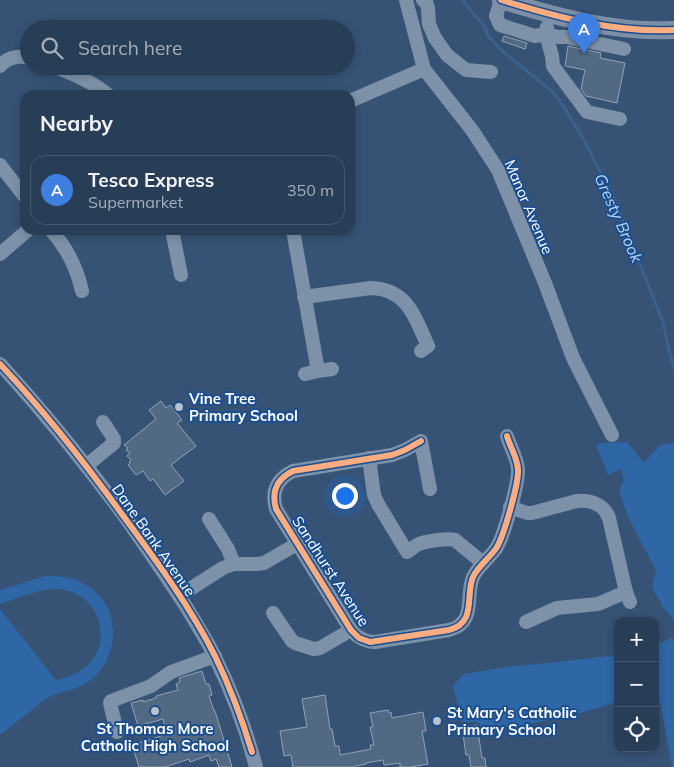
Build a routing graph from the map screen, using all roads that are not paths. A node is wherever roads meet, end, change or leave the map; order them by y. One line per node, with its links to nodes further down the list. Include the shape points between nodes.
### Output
1 (406, 0): 10 (street, Manor Avenue)
2 (423, 0): 11 (street, via 435,38 447,55 466,70)
3 (501, 0): 4 (main road); 6 (street, via 496,16 500,25 535,36)
4 (550, 14): 5 (main road, via 620,28); 6 (street)
5 (674, 30)
6 (546, 34): 7 (street); 15 (street, via 553,66 587,112)
7 (624, 49)
8 (20, 56): 9 (street, via 8,59)
9 (0, 66)
10 (424, 69): 14 (street); 30 (street, Manor Avenue, via 472,130 498,170 573,358)
11 (491, 72)
12 (74, 75): 13 (street)
13 (102, 90)
14 (355, 98)
15 (620, 119)
16 (0, 165): 17 (street)
17 (20, 191)
18 (22, 235): 22 (street)
19 (56, 235): 24 (street, via 70,255)
20 (173, 235): 23 (street)
21 (294, 235): 25 (street)
22 (0, 254)
23 (180, 275)
24 (82, 292)
25 (304, 297): 26 (street, via 372,288 390,291 409,306); 28 (street, via 312,372)
26 (428, 347)
27 (0, 364): 33 (street, Dane Bank Avenue)
28 (332, 369)
29 (103, 422): 33 (street, via 114,443)
30 (612, 435)
31 (507, 436): 35 (street, Sandhurst Avenue, via 518,469)
32 (369, 458): 34 (street, Sandhurst Avenue, via 398,453 421,441); 37 (street, Sandhurst Avenue, via 293,471 283,477 276,487 274,502); 38 (street, via 374,494 408,558 418,544 450,538)
33 (86, 466): 40 (street, Dane Bank Avenue)
34 (430, 489)
35 (510, 507): 38 (street, Sandhurst Avenue, via 502,537); 42 (street, via 532,513 584,501 605,510 628,597 558,608)
36 (209, 519): 39 (street)
37 (298, 544): 39 (street, via 264,563); 43 (street, Sandhurst Avenue)
38 (483, 563): 43 (street, Sandhurst Avenue, via 471,582 466,616 454,629 370,642)
39 (234, 564): 40 (street)
40 (179, 596): 44 (street, Dane Bank Avenue)
41 (273, 612): 43 (street, via 292,641 314,649)
42 (526, 622)
43 (351, 630)
44 (214, 656): 45 (street, via 171,672 151,686 111,701); 46 (street, Dane Bank Avenue, via 238,709)
45 (117, 732)
46 (256, 767)

